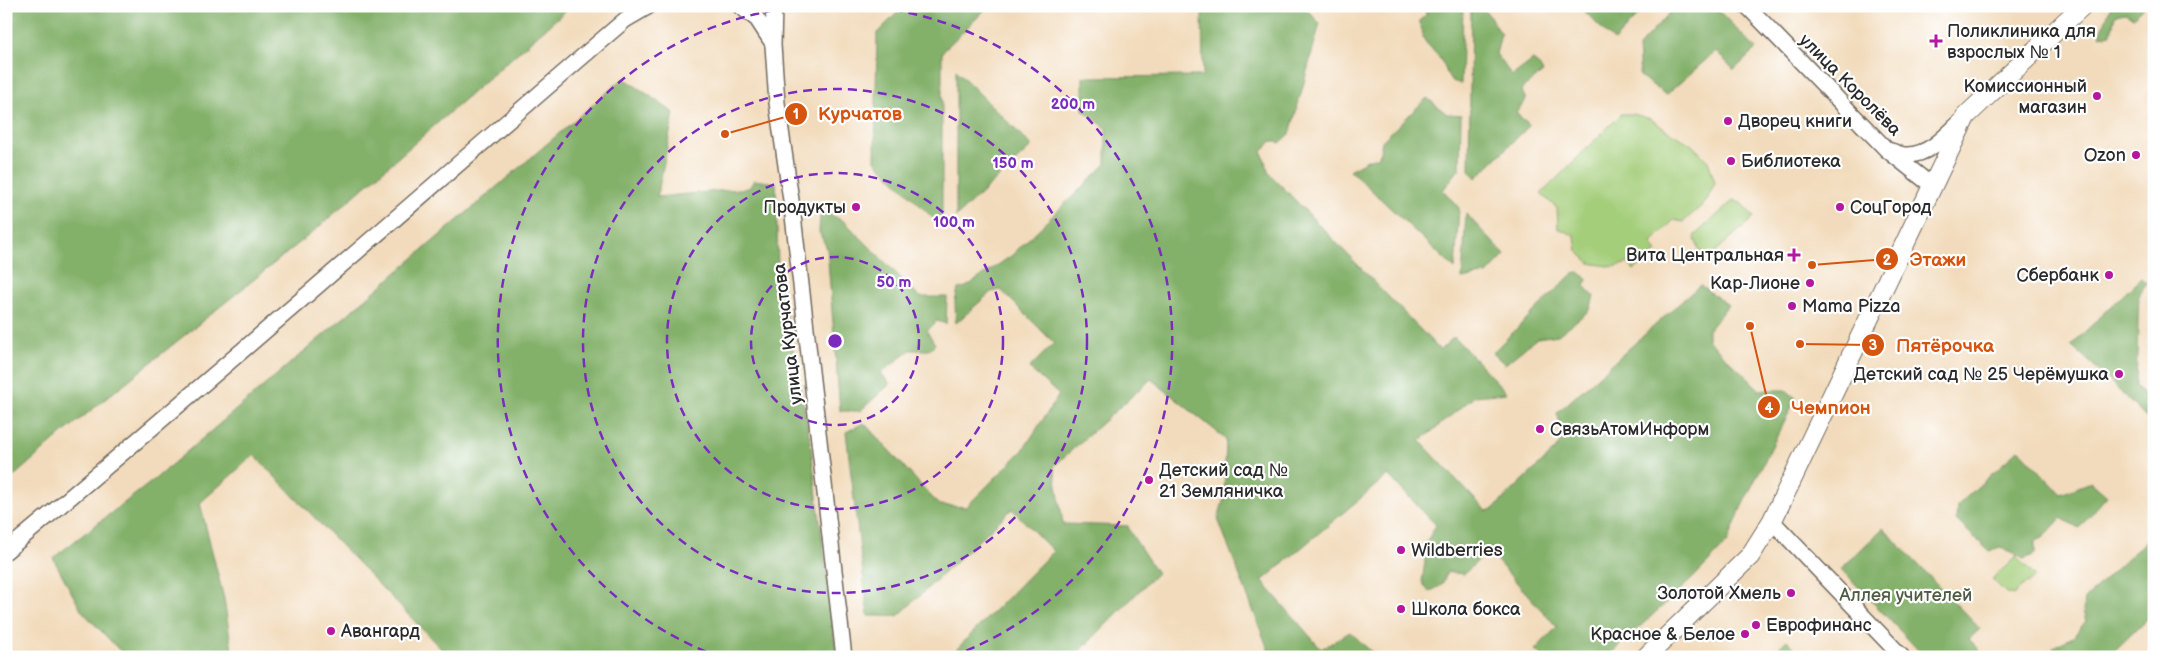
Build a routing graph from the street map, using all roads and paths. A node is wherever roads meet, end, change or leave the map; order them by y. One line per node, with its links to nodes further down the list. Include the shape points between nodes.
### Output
1 (649, 6): 11 (street, via 625,20 173,412)
2 (740, 6): 6 (street, via 758,19)
3 (774, 6): 6 (street, улица Курчатова)
4 (1747, 6): 8 (street, улица Королёва)
5 (2082, 6): 7 (main road)
6 (773, 45): 12 (street, улица Курчатова, via 777,103)
7 (1966, 116): 8 (street, via 1925,151 1907,156); 9 (main road)
8 (1887, 150): 9 (street, улица Королёва)
9 (1931, 185): 10 (main road)
10 (1772, 521): 13 (main road, via 1750,556); 14 (street)
11 (6, 550)
12 (844, 657)
13 (1646, 657)
14 (1902, 657)

